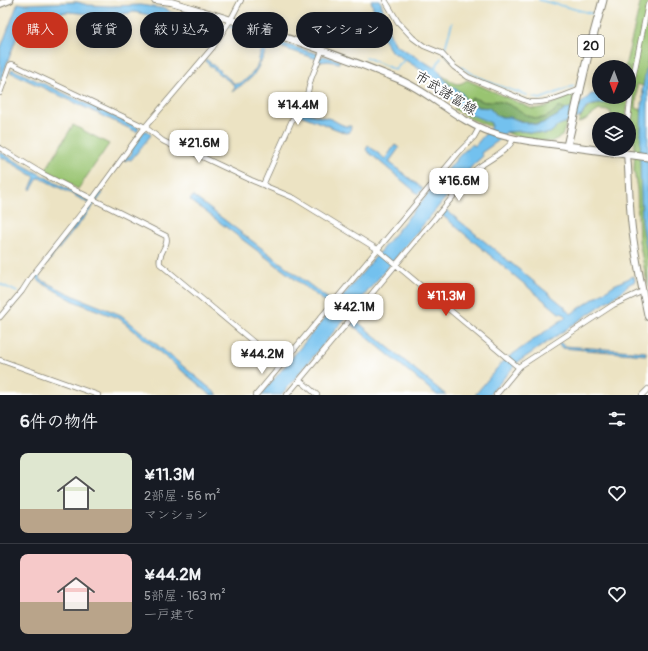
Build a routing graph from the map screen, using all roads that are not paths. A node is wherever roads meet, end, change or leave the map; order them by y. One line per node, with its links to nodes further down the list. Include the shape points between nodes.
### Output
1 (10, 0): 6 (main road)
2 (155, 0): 8 (main road, 市武諸富線, via 171,2)
3 (241, 0): 8 (street)
4 (385, 0): 10 (street, via 398,22 413,38 441,53 468,77 528,102 550,101)
5 (603, 0): 10 (main road, 20)
6 (0, 4)
7 (648, 4): 12 (street)
8 (228, 24): 9 (main road, 市武諸富線, via 301,42); 13 (street, via 204,58)
9 (322, 53): 14 (main road, 市武諸富線, via 400,80 430,95 466,121); 22 (street, via 307,95 297,109)
10 (580, 91): 16 (main road, 20)
11 (0, 93): 13 (street, via 12,64)
12 (629, 112)
13 (145, 127): 22 (street, via 163,141); 23 (street)
14 (482, 129): 15 (main road, 市武諸富線); 24 (street, via 459,152)
15 (511, 139): 16 (main road, 市武諸富線); 25 (street, via 512,143 498,155 476,169)
16 (567, 146): 18 (main road)
17 (0, 148): 23 (street)
18 (592, 148)
19 (636, 153): 21 (main road)
20 (627, 156): 26 (main road, via 634,246)
21 (648, 156)
22 (263, 185): 24 (street, via 294,198)
23 (92, 202): 27 (street); 30 (street, via 130,217 166,236 160,264)
24 (378, 250): 25 (street); 30 (street)
25 (395, 264): 31 (street); 32 (street)
26 (642, 291): 28 (main road); 31 (street, via 612,305)
27 (0, 317)
28 (648, 317)
29 (0, 360): 34 (street)
30 (281, 365): 35 (street)
31 (518, 366): 38 (street)
32 (300, 380): 36 (street); 37 (street)
33 (648, 389): 39 (street)
34 (98, 395)
35 (256, 395)
36 (287, 395)
37 (317, 395)
38 (496, 395)
39 (642, 395)

